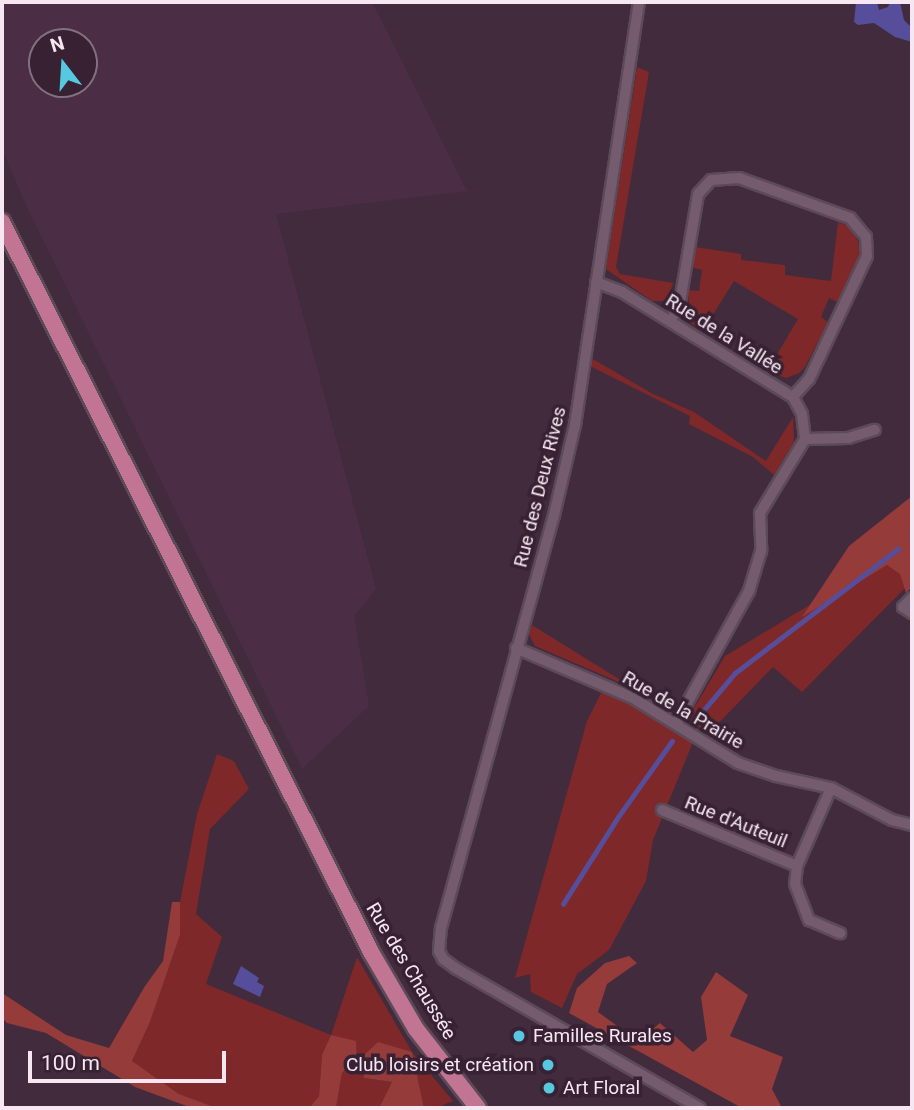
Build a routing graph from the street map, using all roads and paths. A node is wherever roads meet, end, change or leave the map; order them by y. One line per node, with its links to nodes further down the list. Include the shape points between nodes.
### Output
1 (639, 2): 3 (street, Rue des Deux Rives)
2 (2, 222): 17 (main road, Rue des Chaussée, via 371,952 416,1029)
3 (596, 282): 4 (street, Rue de la Vallée); 10 (street, Rue des Deux Rives, via 575,425)
4 (671, 321): 5 (street, Rue de la Vallée); 5 (street, via 680,302 698,194 711,180 739,178 850,218 866,237 867,256 809,379)
5 (793, 397): 7 (street, Rue de la Vallée, via 802,414)
6 (874, 430): 7 (street, via 848,439)
7 (805, 439): 11 (street, via 760,513 761,551 749,591)
8 (912, 598): 9 (street, via 902,607)
9 (912, 613)
10 (516, 648): 11 (street, Rue de la Prairie, via 633,698); 18 (street, Rue des Deux Rives, via 441,927 439,951 453,966)
11 (676, 723): 12 (street, Rue de la Prairie, via 738,764)
12 (831, 788): 14 (street, Rue de la Prairie, via 892,820); 15 (street, Rue d'Auteuil)
13 (662, 810): 15 (street, Rue d'Auteuil)
14 (912, 825)
15 (797, 866): 16 (street, Rue d'Auteuil, via 795,884 809,920)
16 (839, 933)
17 (478, 1108)
18 (699, 1108)

